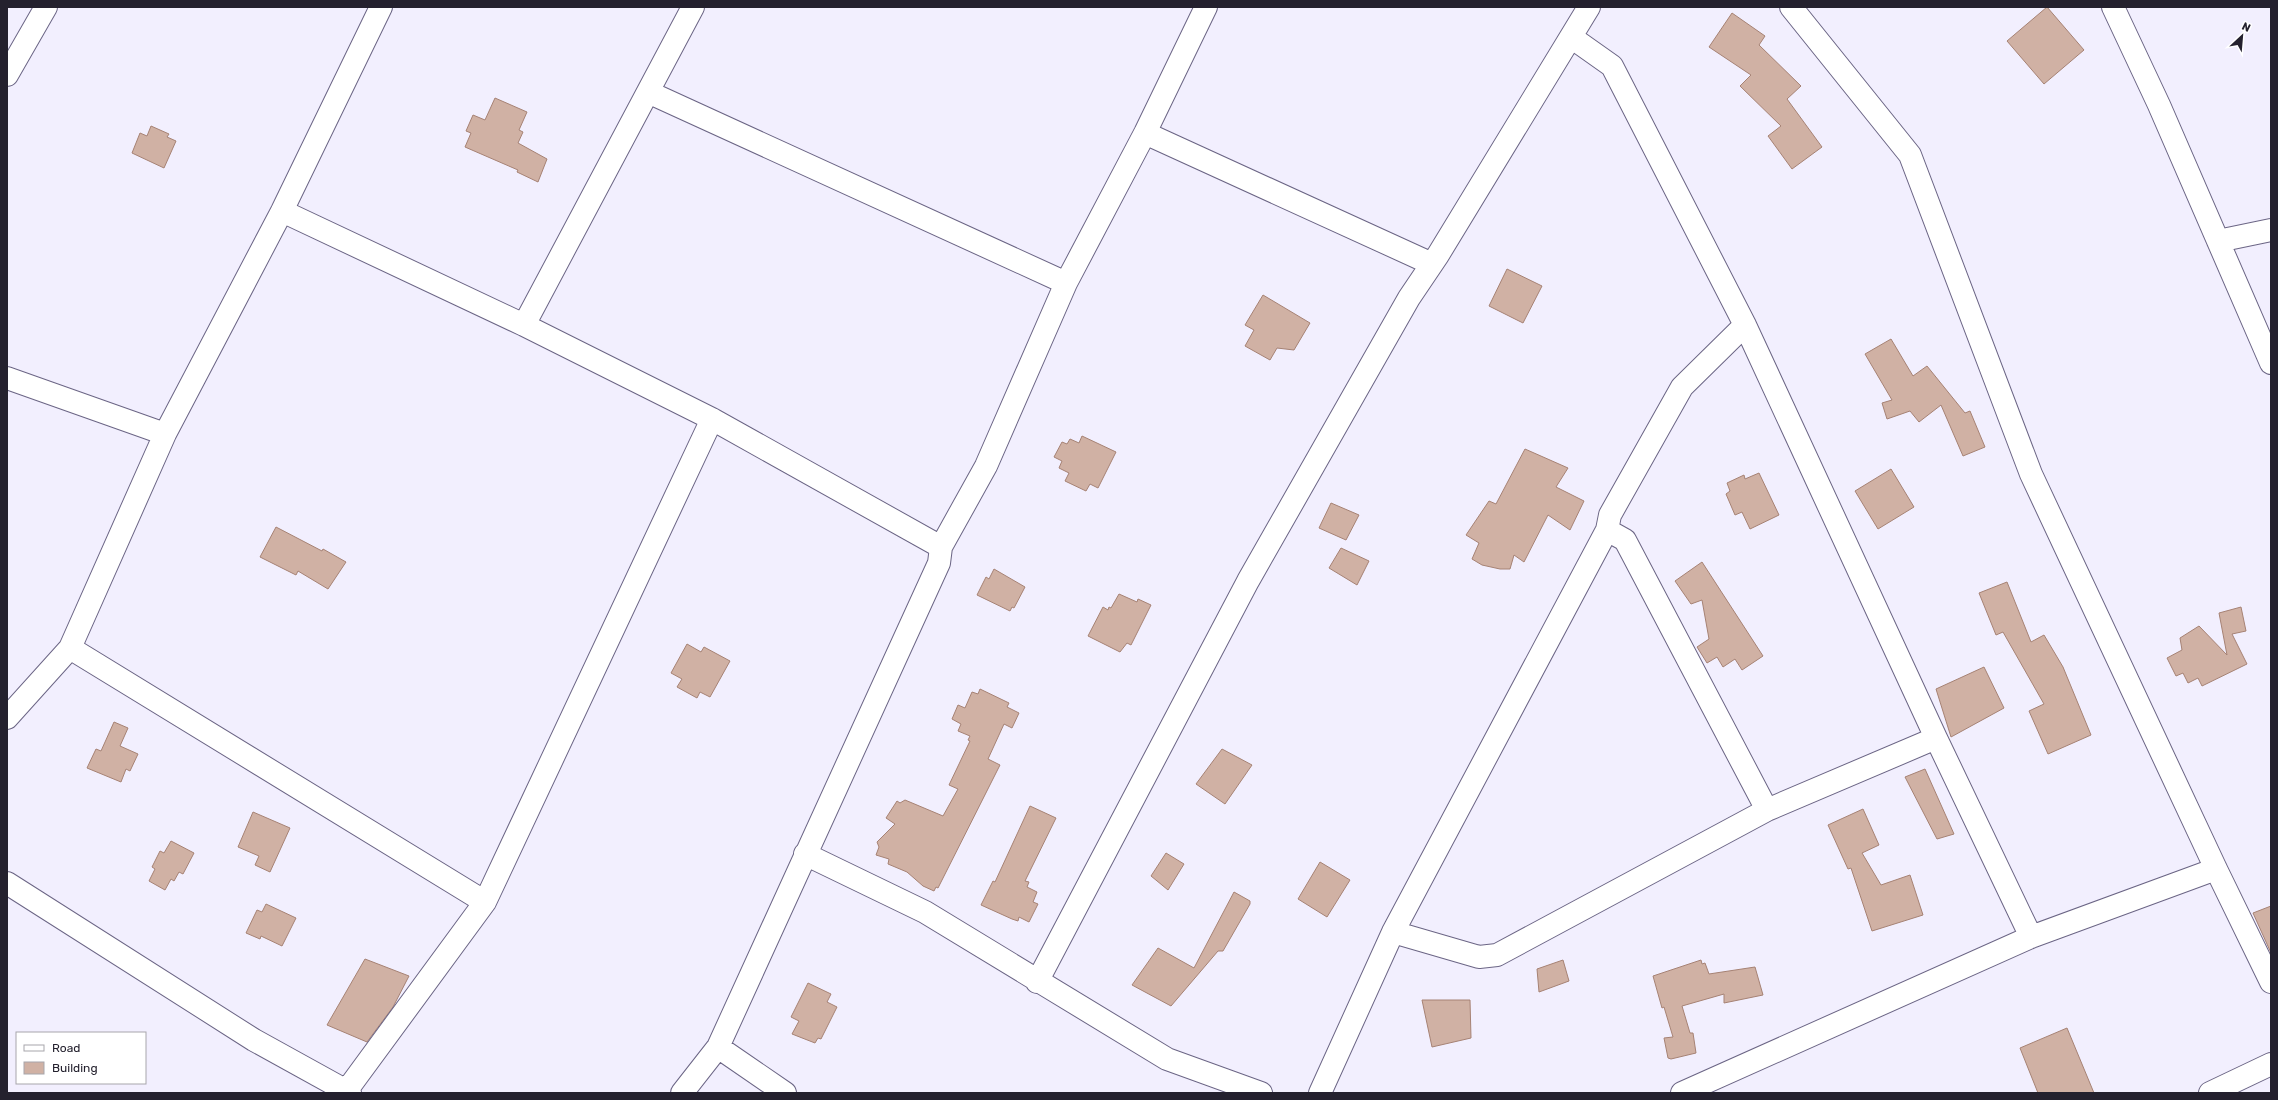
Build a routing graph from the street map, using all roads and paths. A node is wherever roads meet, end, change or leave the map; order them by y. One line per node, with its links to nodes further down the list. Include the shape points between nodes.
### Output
1 (46, 7): 9 (street)
2 (381, 7): 12 (street)
3 (693, 7): 10 (street)
4 (1206, 7): 11 (street)
5 (1589, 7): 8 (street)
6 (2113, 7): 14 (street)
7 (1801, 11): 30 (street, via 1910,155 2031,474)
8 (1571, 37): 15 (street); 18 (street, via 1612,66)
9 (7, 75)
10 (648, 92): 16 (street); 17 (street)
11 (1145, 133): 15 (street); 16 (street)
12 (282, 210): 17 (street); 22 (street)
13 (2271, 230): 14 (street)
14 (2218, 241): 19 (street)
15 (1432, 264): 35 (street, via 1405,305 1248,582)
16 (1066, 282): 24 (street, via 986,466)
17 (524, 325): 21 (street)
18 (1745, 325): 23 (street, via 1682,387 1610,514); 27 (street)
19 (2271, 362)
20 (7, 378): 22 (street)
21 (712, 419): 24 (street); 32 (street)
22 (165, 434): 25 (street)
23 (1607, 530): 28 (street, via 1625,540); 33 (street)
24 (941, 547): 29 (street, via 939,563)
25 (70, 648): 26 (street); 32 (street)
26 (7, 718)
27 (1936, 738): 28 (street); 34 (street)
28 (1767, 810): 33 (street, via 1497,956 1479,957)
29 (805, 854): 35 (street, via 925,912); 37 (street)
30 (2216, 869): 34 (street); 36 (street)
31 (7, 883): 40 (street, via 254,1040)
32 (485, 902): 40 (street)
33 (1393, 932): 44 (street)
34 (2031, 936): 39 (street)
35 (1037, 982): 43 (street, via 1167,1059)
36 (2271, 982)
37 (718, 1047): 41 (street); 42 (street)
38 (2271, 1064): 46 (street)
39 (1712, 1087): 45 (street)
40 (349, 1091)
41 (682, 1093)
42 (785, 1093)
43 (1261, 1093)
44 (1320, 1093)
45 (1682, 1093)
46 (2210, 1093)

